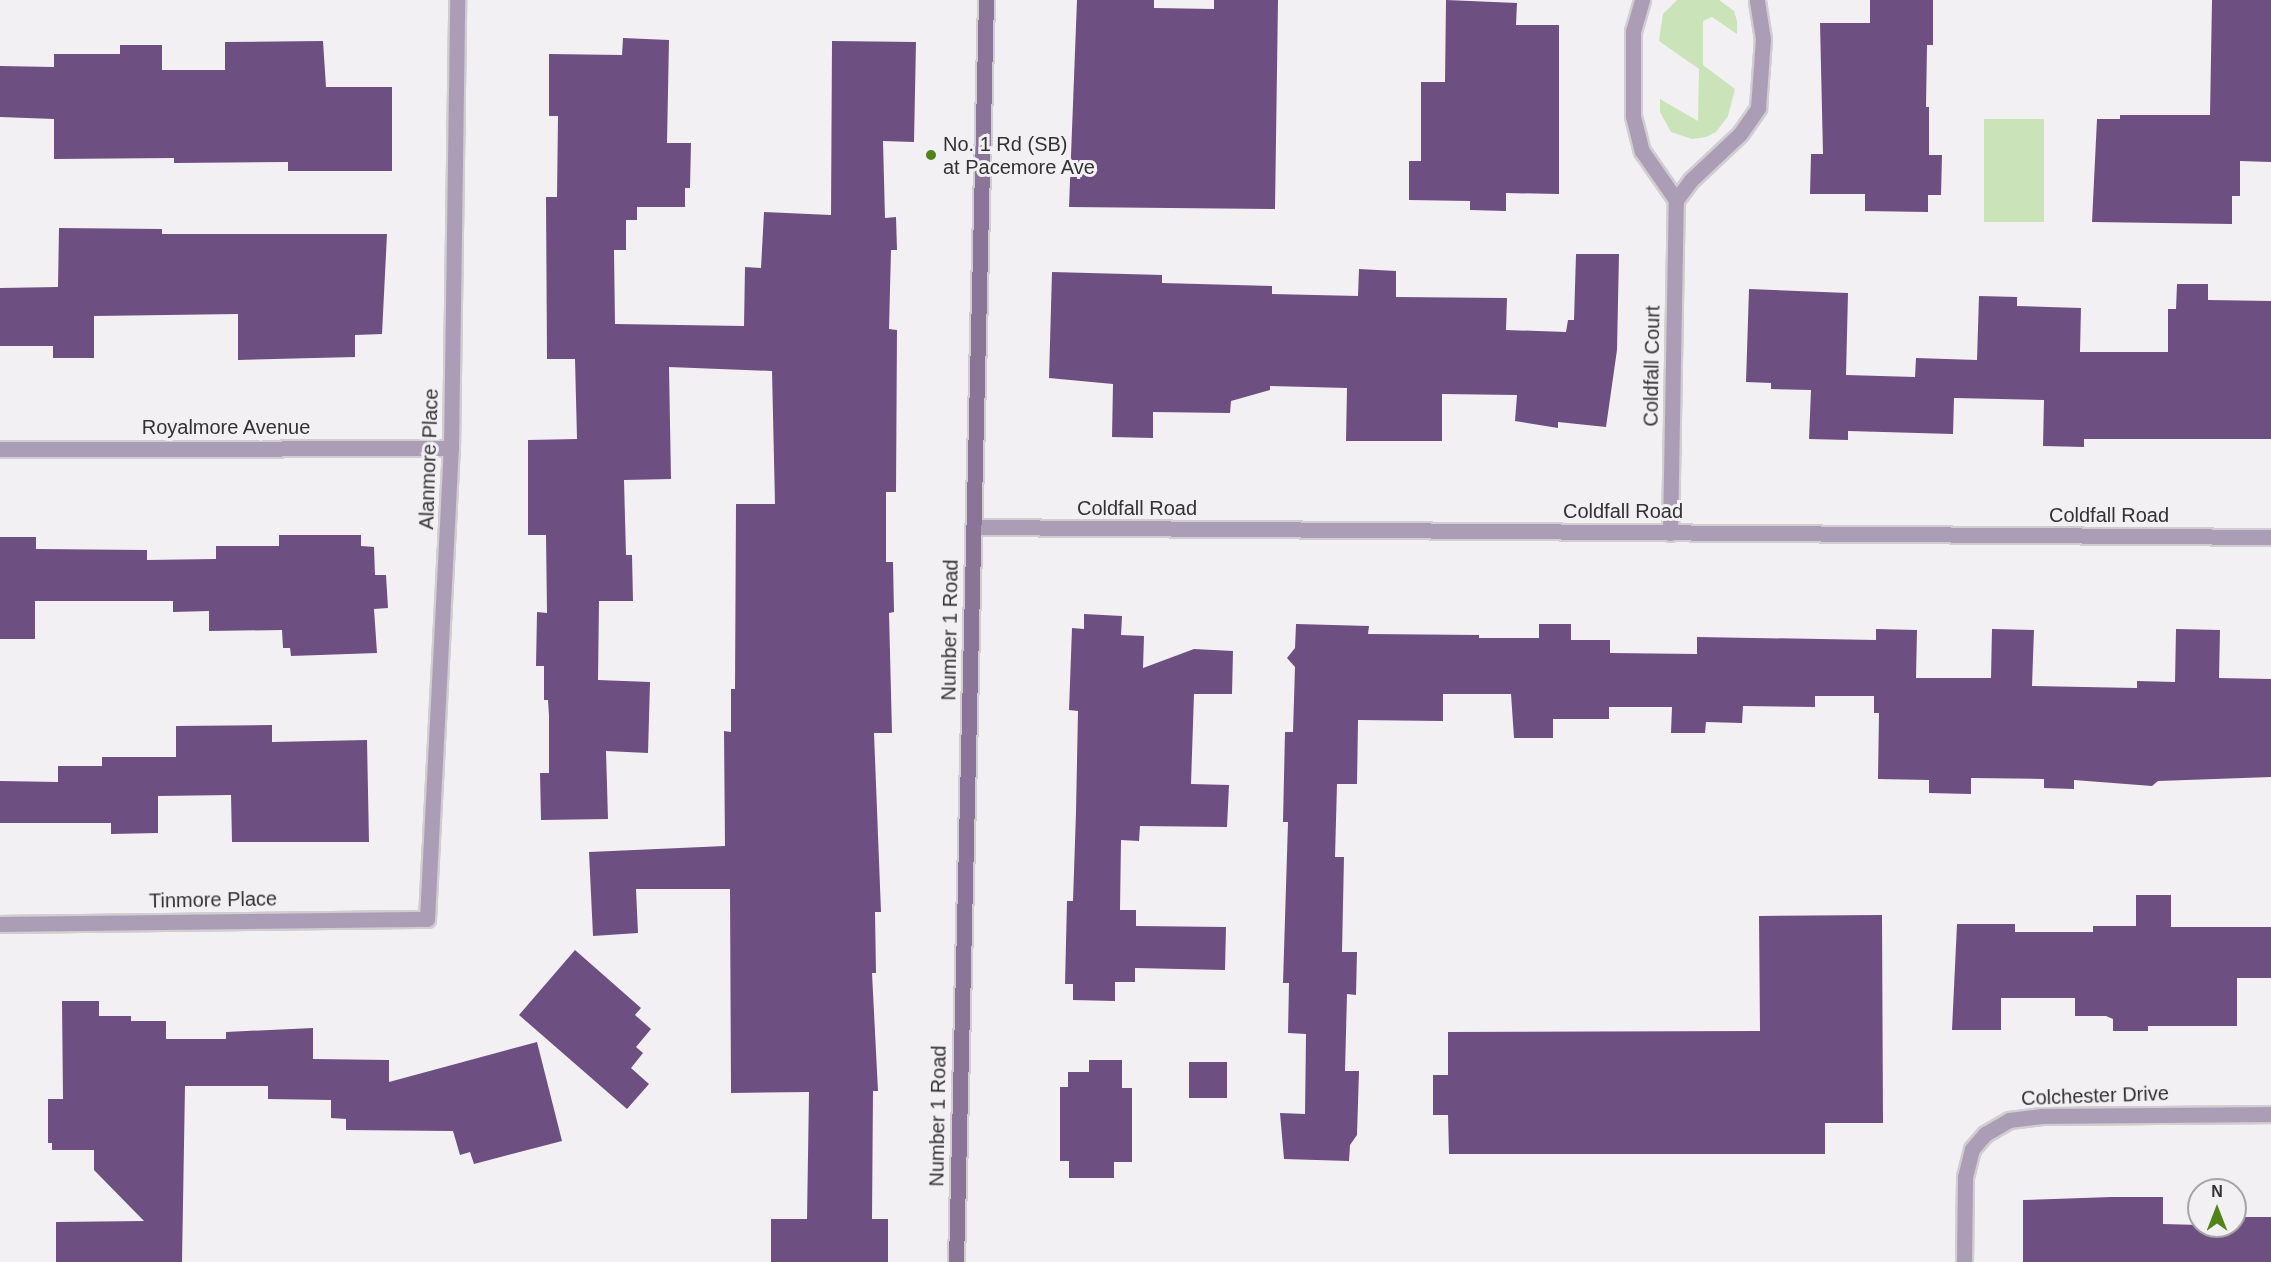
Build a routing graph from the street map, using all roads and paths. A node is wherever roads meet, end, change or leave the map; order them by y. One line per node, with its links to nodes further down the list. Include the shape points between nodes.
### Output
1 (457, 0): 7 (street, Alanmore Place)
2 (986, 0): 8 (main road, Number 1 Road)
3 (1642, 0): 5 (street, via 1633,31 1634,116 1642,151)
4 (1757, 0): 5 (street, via 1763,39 1758,108 1740,134 1690,180)
5 (1676, 200): 9 (street, Coldfall Court)
6 (0, 448): 7 (street, Royalmore Avenue)
7 (452, 448): 11 (street, Alanmore Place)
8 (974, 528): 9 (street, Coldfall Road); 14 (main road, Number 1 Road)
9 (1670, 533): 10 (street, Coldfall Road)
10 (2271, 537)
11 (427, 919): 12 (street, Tinmore Place)
12 (0, 924)
13 (2271, 1114): 15 (street, Colchester Drive, via 2042,1116 2009,1120 1985,1134 1972,1149 1965,1177)
14 (956, 1262)
15 (1964, 1262)

